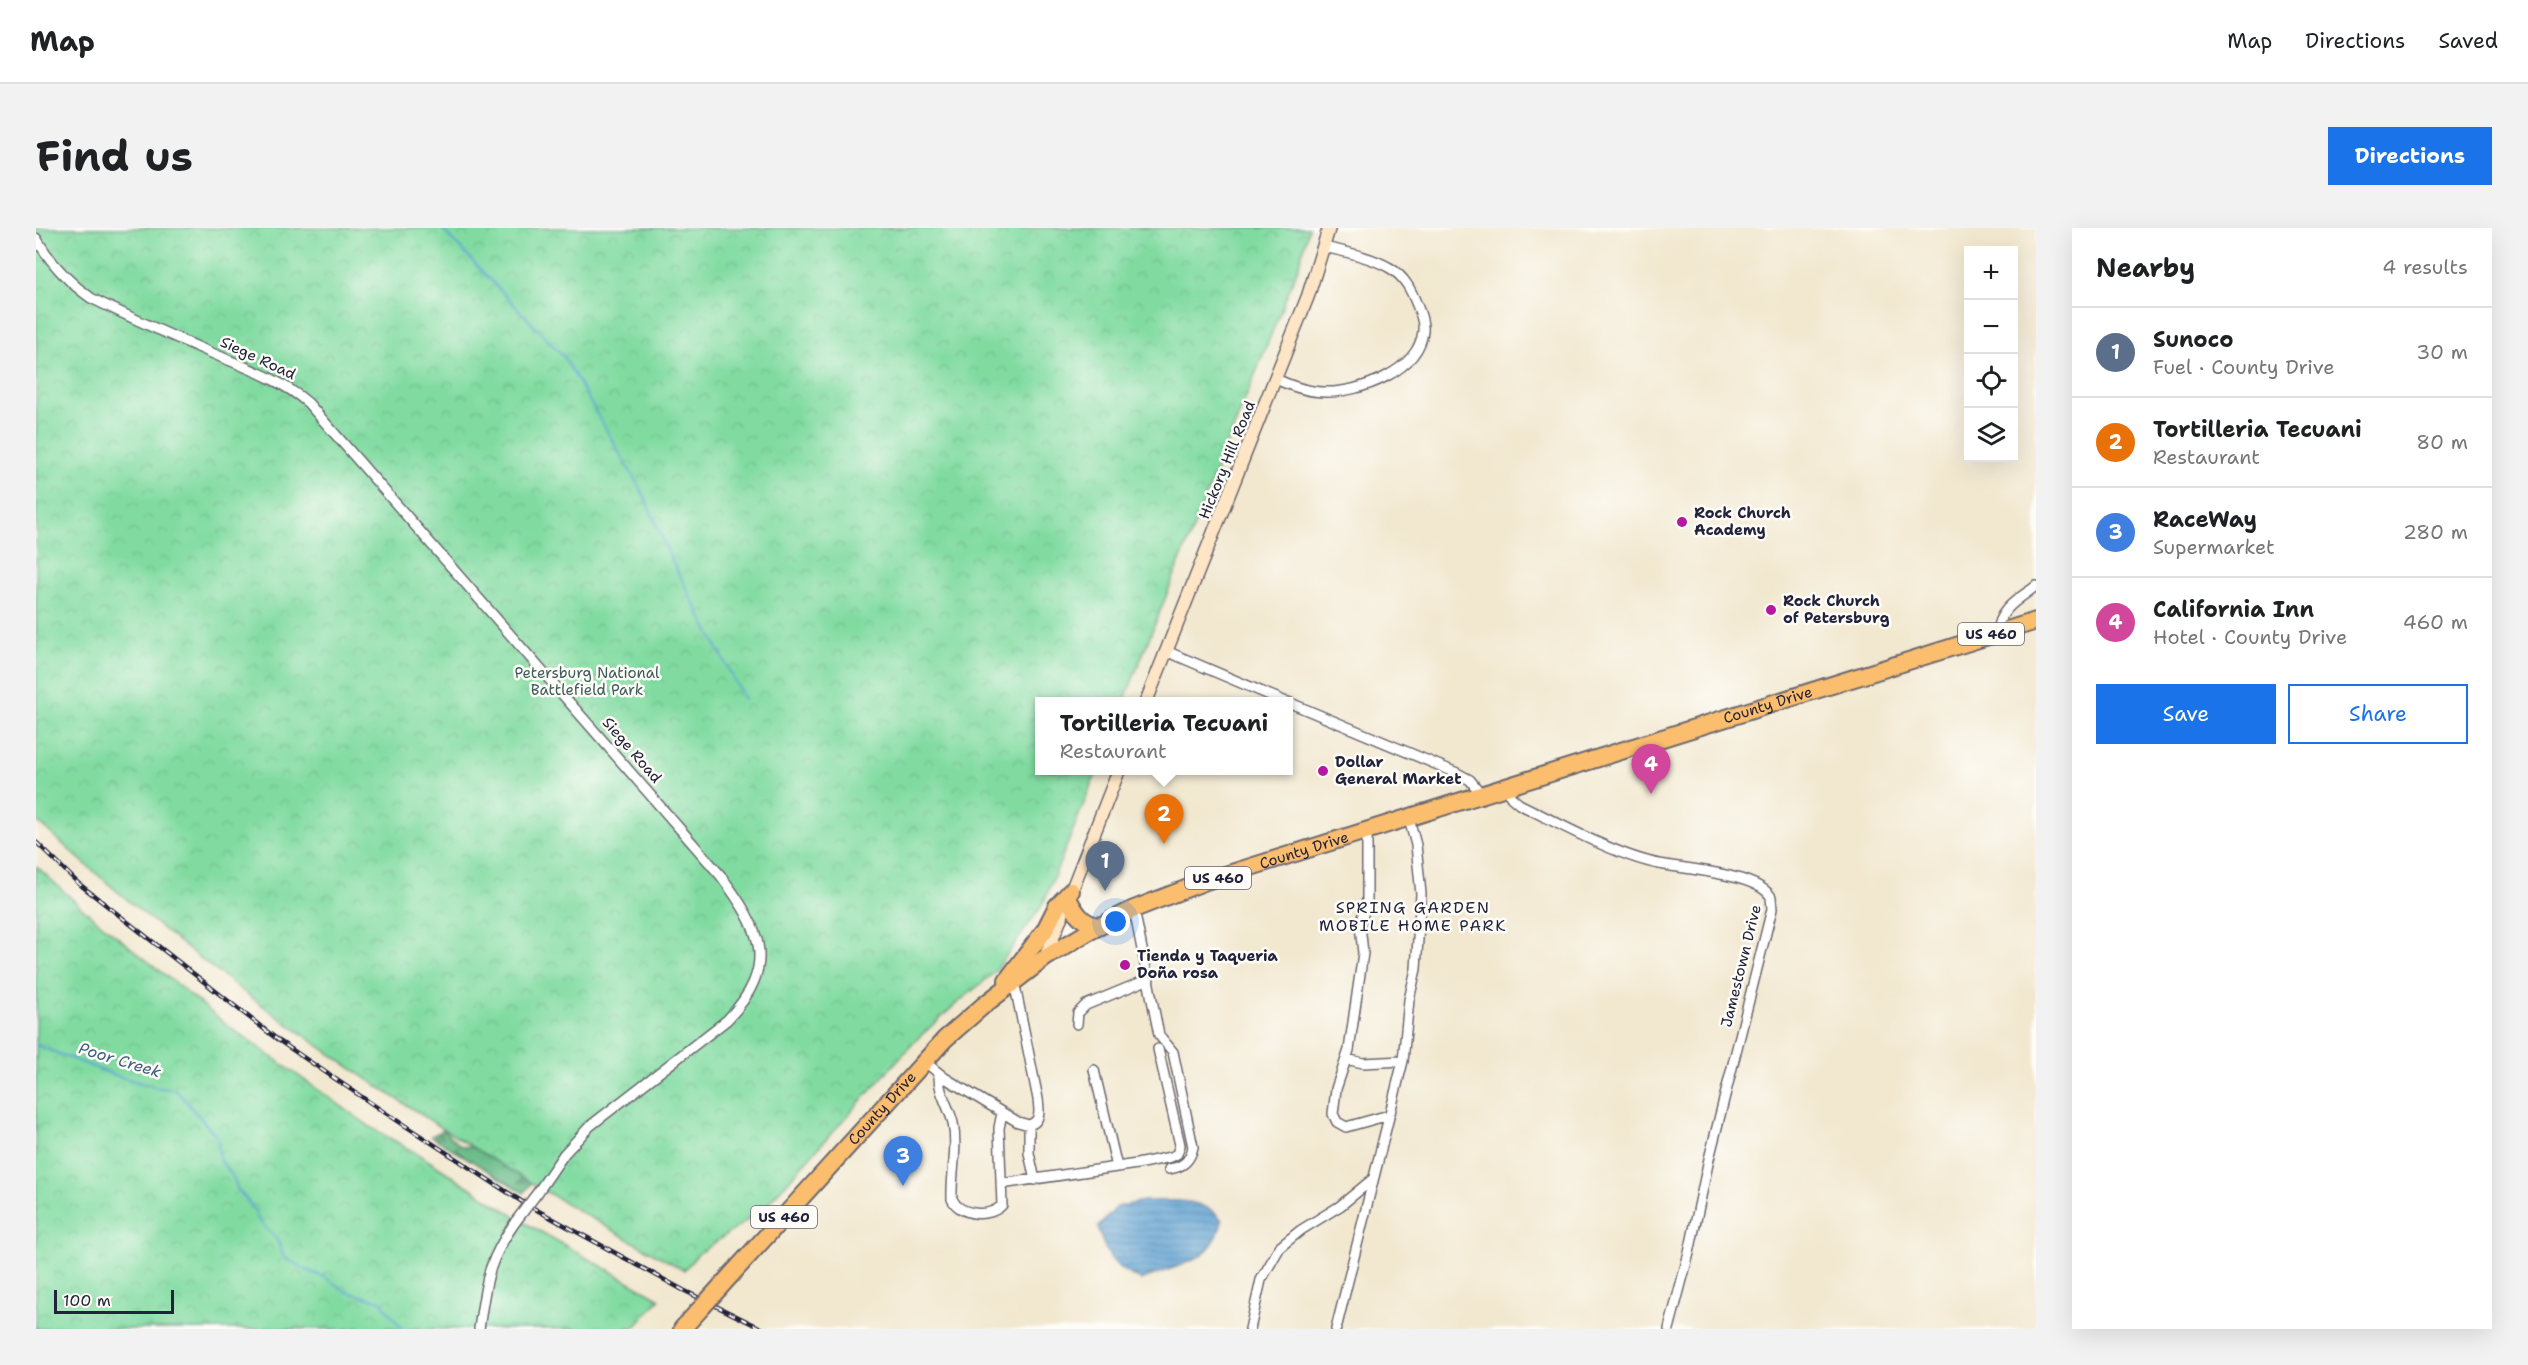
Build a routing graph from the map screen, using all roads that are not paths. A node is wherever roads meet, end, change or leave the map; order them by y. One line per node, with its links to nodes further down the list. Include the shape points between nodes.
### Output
1 (1329, 228): 3 (street, Hickory Hill Road)
2 (36, 238): 40 (street, Siege Road, bridge, via 67,279 91,298 267,375 308,403 721,876 751,920 759,956 756,976 743,1003 727,1020 590,1126 564,1154 498,1246 487,1276)
3 (1324, 247): 4 (street, Hickory Hill Road); 4 (street, via 1374,261 1408,284 1424,328 1422,340 1407,362 1363,387 1324,392)
4 (1276, 379): 8 (street, Hickory Hill Road)
5 (2036, 586): 7 (street, via 2003,612)
6 (2036, 621): 7 (highway, County Drive / US 460)
7 (1997, 633): 13 (highway, County Drive / US 460)
8 (1167, 651): 9 (street, Hickory Hill Road); 10 (street)
9 (1148, 697)
10 (1275, 697)
11 (1293, 705): 14 (street, via 1457,773 1470,780)
12 (1117, 775): 17 (street)
13 (1507, 788): 14 (highway, County Drive / US 460); 43 (street, Jamestown Drive, via 1519,804 1643,861 1719,873 1761,887 1772,897)
14 (1482, 795): 15 (highway, County Drive / US 460)
15 (1409, 819): 16 (highway, County Drive / US 460); 27 (street, via 1421,894 1416,969)
16 (1367, 832): 18 (highway, County Drive / US 460, via 1206,881); 26 (street, via 1368,900 1360,925 1363,953)
17 (1070, 894): 19 (highway, via 1082,919); 20 (street); 23 (highway, via 1057,906 1045,930)
18 (1134, 909): 19 (highway, County Drive / US 460); 21 (street)
19 (1100, 926): 20 (highway, County Drive / US 460)
20 (1044, 958): 22 (highway, County Drive / US 460)
21 (1149, 979): 24 (street, via 1086,1005 1078,1013); 35 (street, via 1159,1035 1173,1052 1193,1148 1184,1165)
22 (1014, 981): 23 (highway, County Drive / US 460); 33 (street, via 1038,1099 1039,1116)
23 (995, 996): 28 (highway, County Drive / US 460)
24 (1077, 1024)
25 (1158, 1049): 34 (street, via 1180,1149 1171,1157)
26 (1346, 1059): 27 (street, via 1363,1063); 32 (street, via 1334,1102 1337,1122 1346,1127)
27 (1403, 1061): 32 (street)
28 (925, 1062): 30 (street); 39 (highway, County Drive / US 460, bridge)
29 (1094, 1070): 34 (street)
30 (939, 1074): 31 (street); 38 (street, via 955,1140 955,1204 970,1212 997,1210 1002,1205)
31 (1002, 1113): 33 (street); 38 (street)
32 (1389, 1115): 36 (street)
33 (1029, 1125): 37 (street, via 1029,1153)
34 (1117, 1167): 37 (street)
35 (1169, 1169)
36 (1373, 1179): 41 (street, via 1280,1247 1262,1280); 42 (street)
37 (1035, 1180): 38 (street)
38 (1001, 1184)
39 (682, 1328)
40 (479, 1329)
41 (1250, 1329)
42 (1336, 1329)
43 (1670, 1329)

